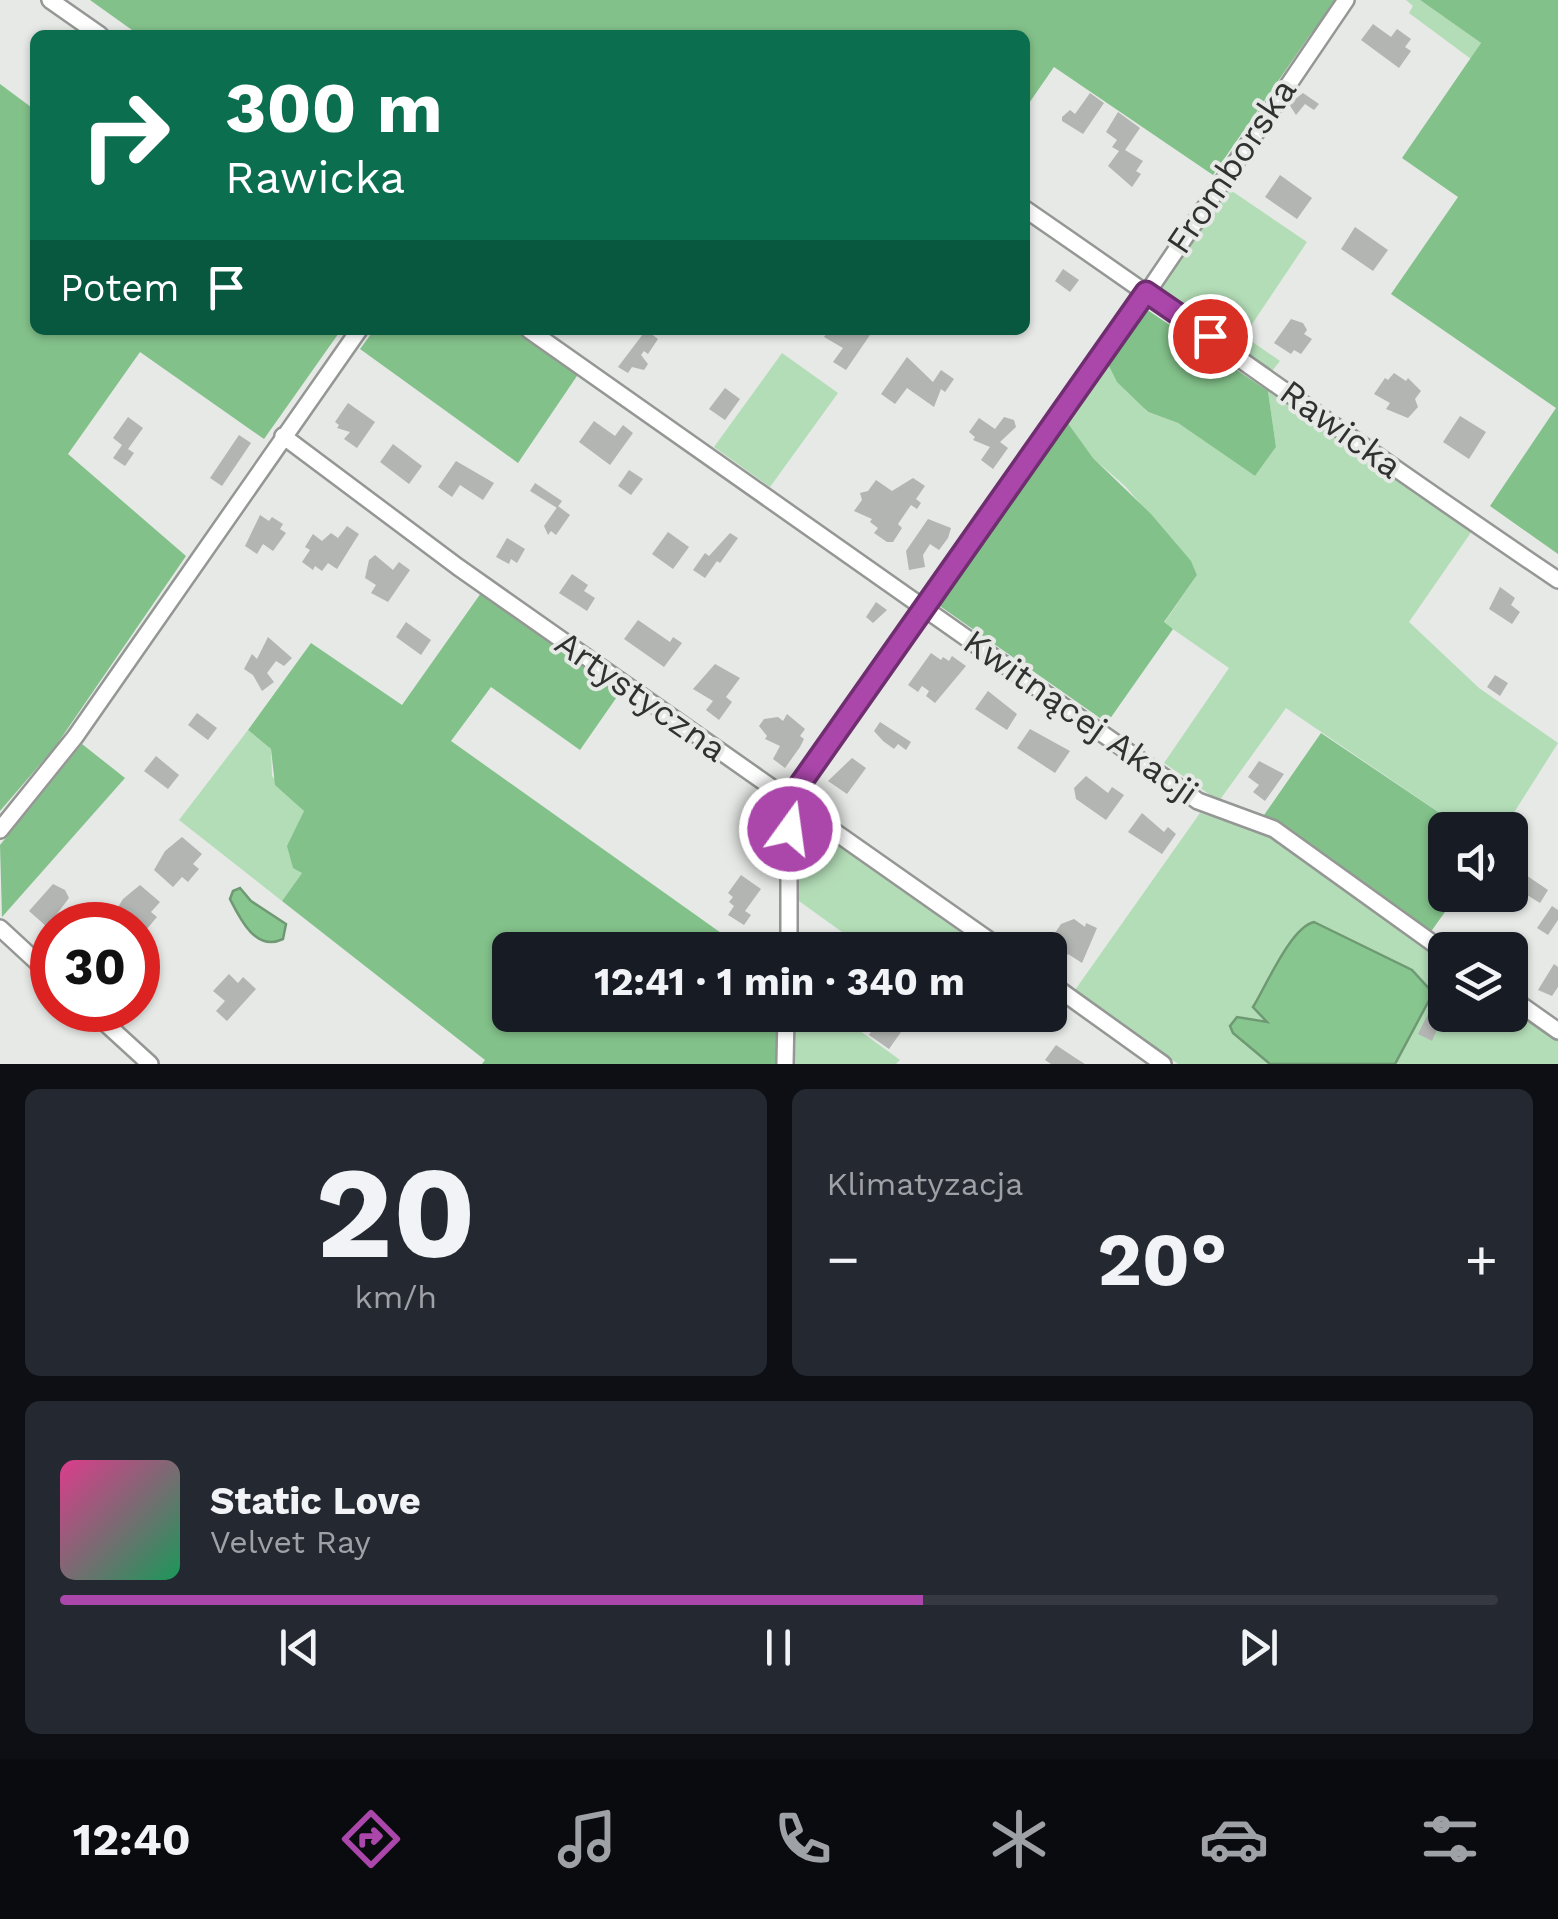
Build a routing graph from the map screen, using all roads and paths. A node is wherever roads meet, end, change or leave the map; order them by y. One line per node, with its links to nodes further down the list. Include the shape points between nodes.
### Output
1 (50, 0): 3 (street)
2 (1346, 0): 5 (street, Fromborska)
3 (93, 30)
4 (1030, 213): 5 (street, Rawicka)
5 (1146, 292): 9 (street, Rawicka); 10 (street, Fromborska)
6 (355, 335): 8 (street)
7 (536, 335): 10 (street, Kwitnącej Akacji)
8 (283, 436): 11 (street, Artystyczna); 12 (street, via 75,737)
9 (1558, 580)
10 (925, 608): 11 (street, Fromborska); 16 (street, Kwitnącej Akacji, via 1198,801 1274,829)
11 (789, 800): 14 (street); 15 (street, Artystyczna)
12 (0, 830)
13 (0, 928): 17 (street)
14 (789, 932)
15 (976, 932)
16 (1428, 940)
17 (30, 956)
18 (1067, 995): 25 (street)
19 (1528, 1010): 20 (street)
20 (1558, 1031)
21 (115, 1032): 23 (street)
22 (785, 1032): 24 (street)
23 (150, 1064)
24 (784, 1064)
25 (1163, 1064)

